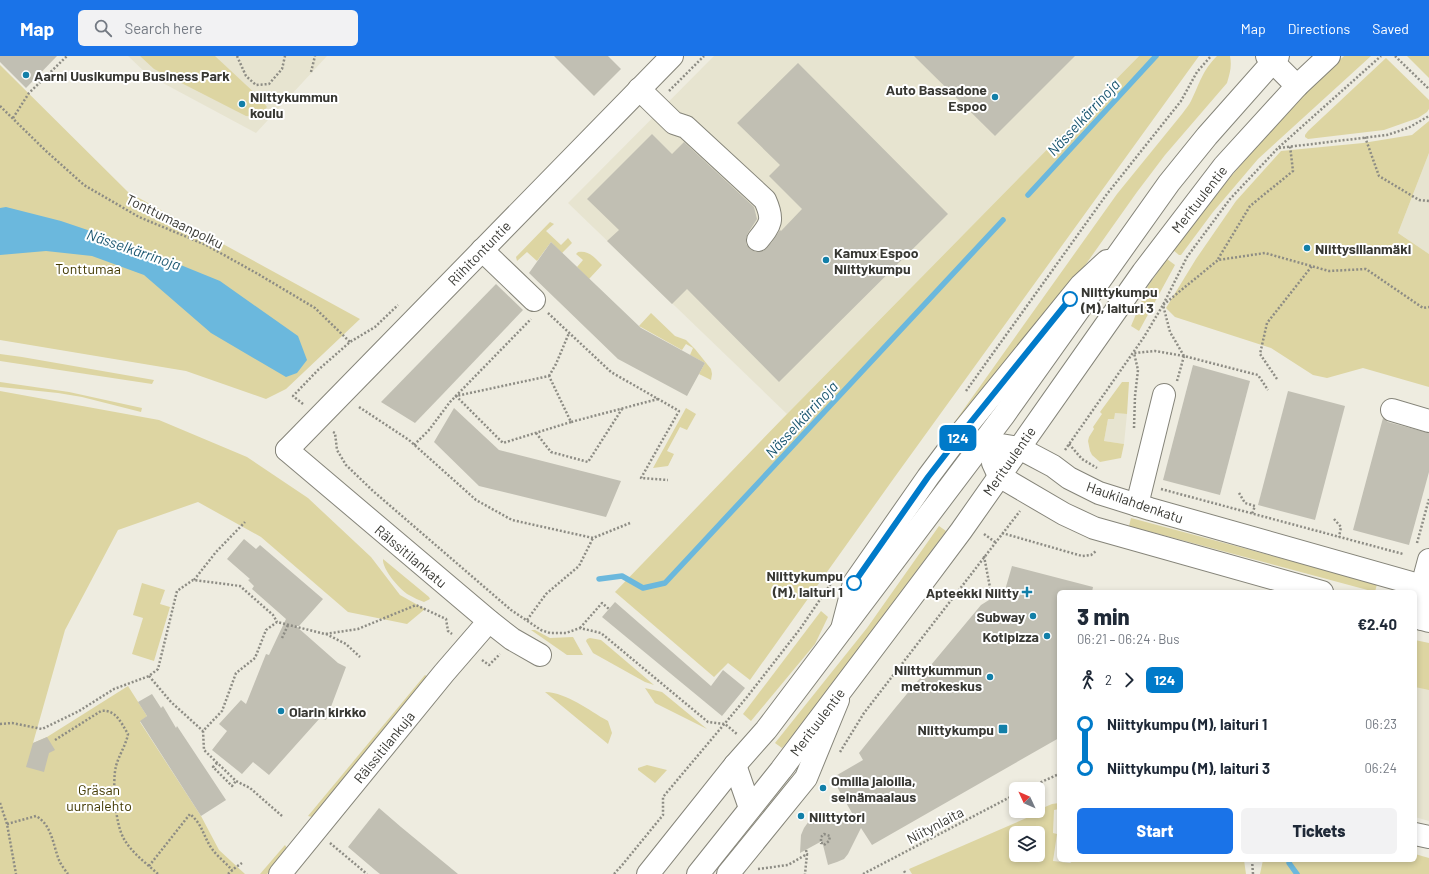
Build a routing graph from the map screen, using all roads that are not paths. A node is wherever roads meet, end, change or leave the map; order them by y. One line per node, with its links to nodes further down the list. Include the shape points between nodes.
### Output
1 (1328, 56): 4 (main road, Merituulentie)
2 (668, 57): 5 (main road, Riihitontuntie)
3 (1272, 58): 4 (main road); 7 (main road, via 1169,183)
4 (1297, 86): 14 (main road, Merituulentie, via 1219,172 1143,272)
5 (639, 89): 6 (main road, via 674,123 686,127 765,200 771,219 769,227); 8 (main road, Riihitontuntie)
6 (758, 240)
7 (1121, 248): 13 (main road); 19 (main road, via 1081,285 962,433)
8 (482, 250): 9 (main road); 15 (main road, Riihitontuntie)
9 (538, 310)
10 (1164, 395): 17 (main road)
11 (1392, 410): 12 (main road)
12 (1429, 421)
13 (983, 442): 14 (main road, Haukilahdenkatu); 16 (main road); 18 (main road)
14 (1019, 448): 16 (main road, Merituulentie); 17 (main road, Haukilahdenkatu, via 1053,466 1068,478 1099,493)
15 (287, 450): 24 (main road, Rälssitilankatu)
16 (999, 476): 22 (main road, via 1064,514 1094,528); 27 (main road, Merituulentie)
17 (1137, 505): 21 (main road, Haukilahdenkatu)
18 (931, 512): 19 (main road); 25 (main road)
19 (900, 519): 25 (main road, via 854,583)
20 (1429, 560): 21 (main road)
21 (1425, 587): 23 (main road)
22 (1315, 590)
23 (1424, 616)
24 (489, 621): 26 (main road, Rälssitilankatu, via 512,639); 33 (main road, Rälssitilankuja)
25 (842, 631): 28 (main road)
26 (540, 655)
27 (844, 687): 30 (main road, Merituulentie); 36 (main road, via 806,778)
28 (735, 766): 29 (main road); 30 (main road)
29 (712, 794): 30 (main road); 34 (main road)
30 (750, 808): 35 (main road, Merituulentie)
31 (1417, 835): 32 (main road)
32 (1429, 838)
33 (280, 874)
34 (648, 874)
35 (698, 874)
36 (728, 874)

